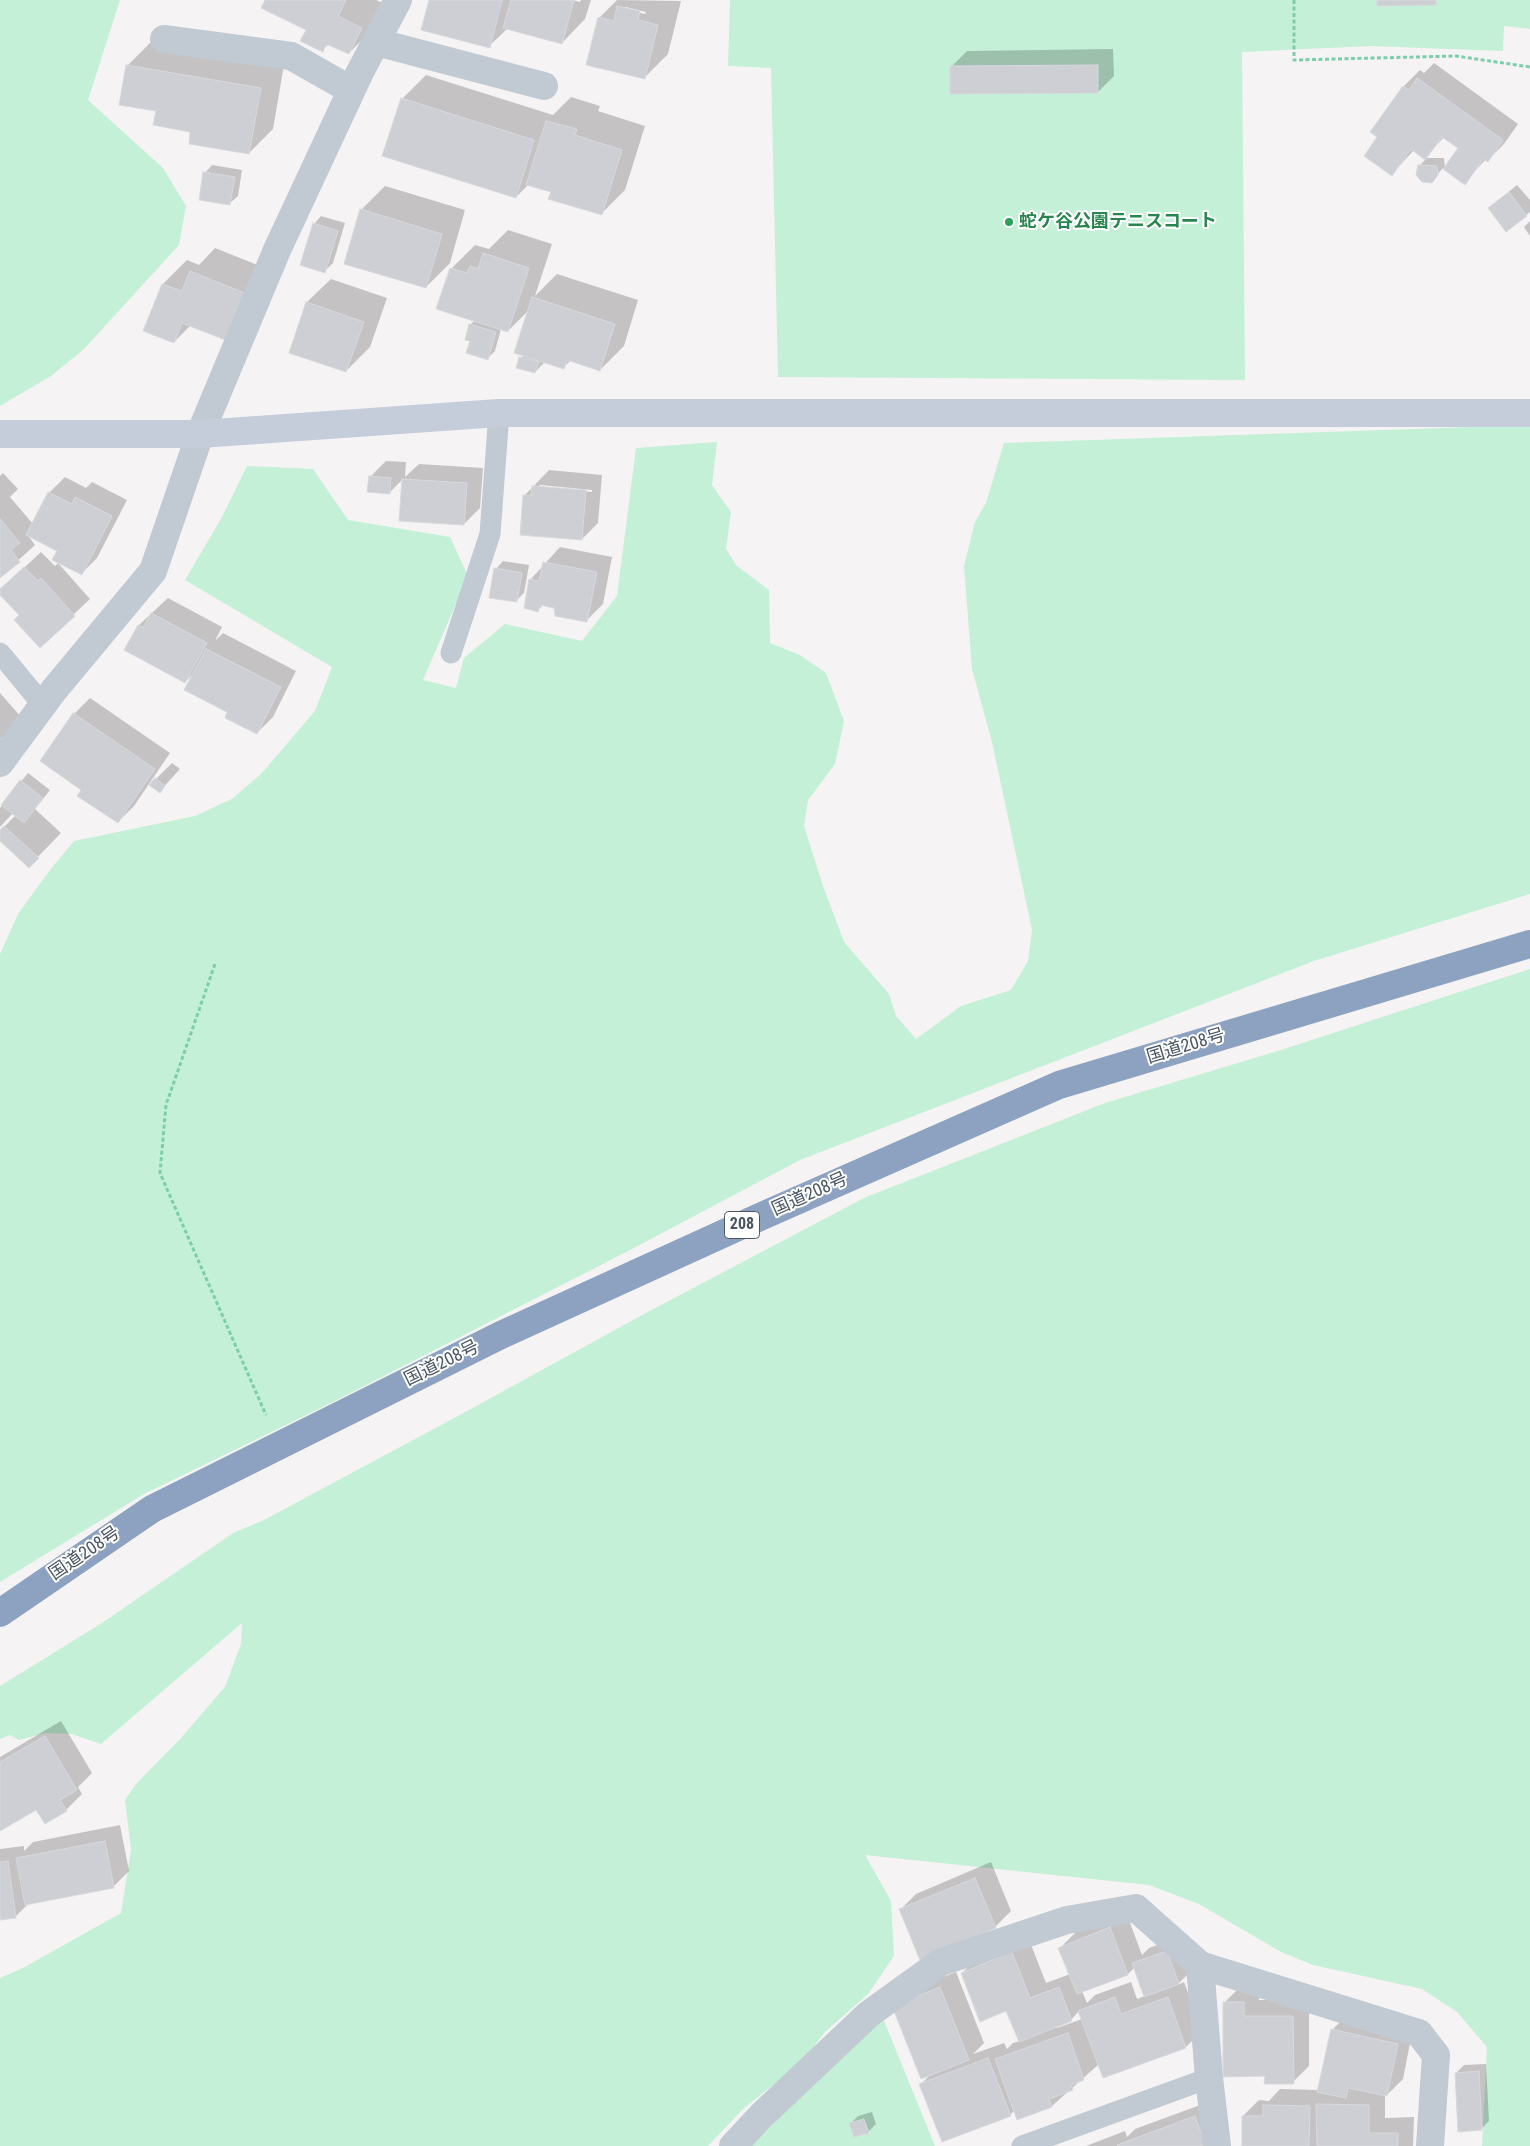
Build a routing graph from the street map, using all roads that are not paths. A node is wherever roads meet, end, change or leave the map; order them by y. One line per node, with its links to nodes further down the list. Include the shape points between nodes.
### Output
1 (398, 0): 3 (street)
2 (164, 39): 5 (street, via 291,56)
3 (376, 42): 4 (street); 5 (street)
4 (544, 86)
5 (352, 90): 9 (street, via 277,250)
6 (1530, 413): 7 (street)
7 (499, 414): 9 (street); 11 (lane, via 490,534)
8 (0, 434): 9 (street)
9 (200, 434): 12 (street, via 153,571)
10 (0, 653): 12 (lane)
11 (451, 654)
12 (43, 705): 13 (street)
13 (0, 763)
14 (1530, 944): 15 (highway, 国道208号 / 208, via 1058,1085 501,1335 280,1445 152,1509)
15 (0, 1613)
16 (1200, 1965): 17 (street); 18 (street, via 1136,1908 1067,1920 941,1962 869,2014); 21 (street, via 1419,2033 1436,2055)
17 (1209, 2078): 19 (lane); 20 (street)
18 (733, 2146)
19 (1022, 2146)
20 (1217, 2146)
21 (1430, 2146)

